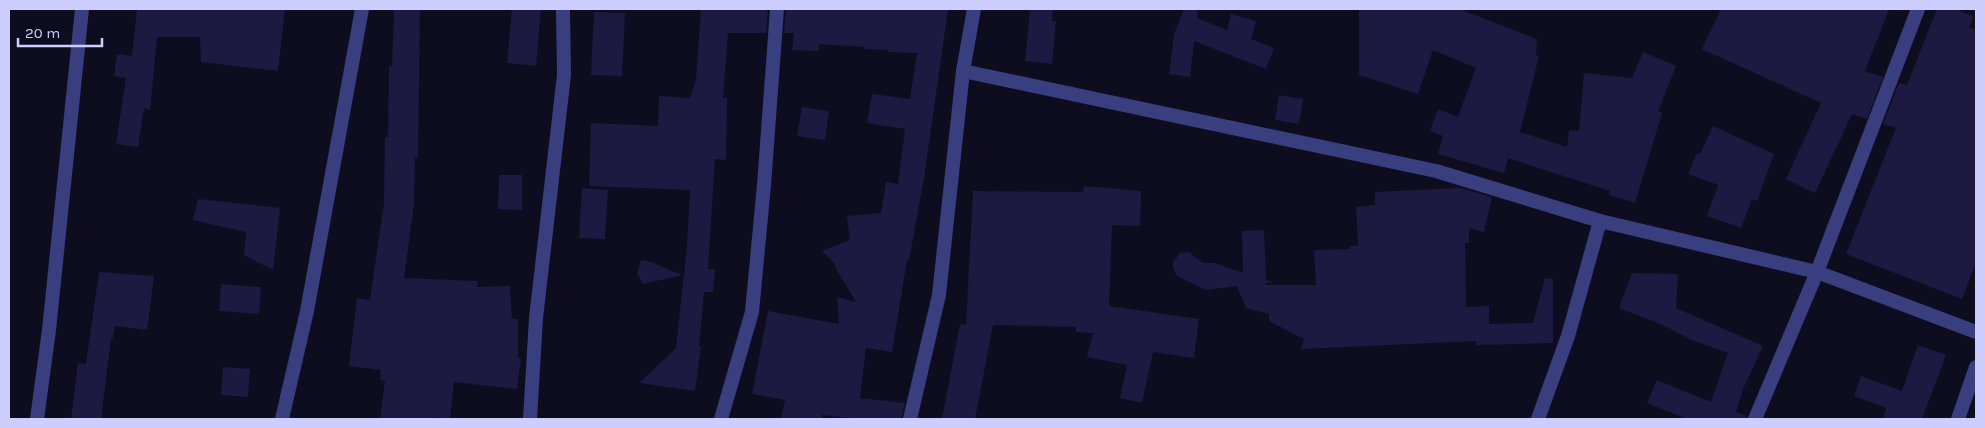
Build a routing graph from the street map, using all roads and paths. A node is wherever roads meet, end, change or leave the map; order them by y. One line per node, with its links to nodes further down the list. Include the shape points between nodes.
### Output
1 (82, 9): 12 (street)
2 (362, 9): 13 (street, via 307,310)
3 (563, 9): 14 (street, via 564,75 536,318)
4 (777, 9): 15 (street, via 752,312)
5 (974, 9): 7 (street)
6 (1918, 9): 9 (street)
7 (963, 71): 8 (street, via 1436,171); 16 (street, via 939,295)
8 (1600, 221): 9 (street); 17 (street, via 1568,336)
9 (1817, 272): 10 (street); 18 (street)
10 (1976, 332)
11 (1976, 367): 19 (street)
12 (37, 419)
13 (282, 419)
14 (530, 419)
15 (721, 419)
16 (910, 419)
17 (1538, 419)
18 (1755, 419)
19 (1958, 419)

